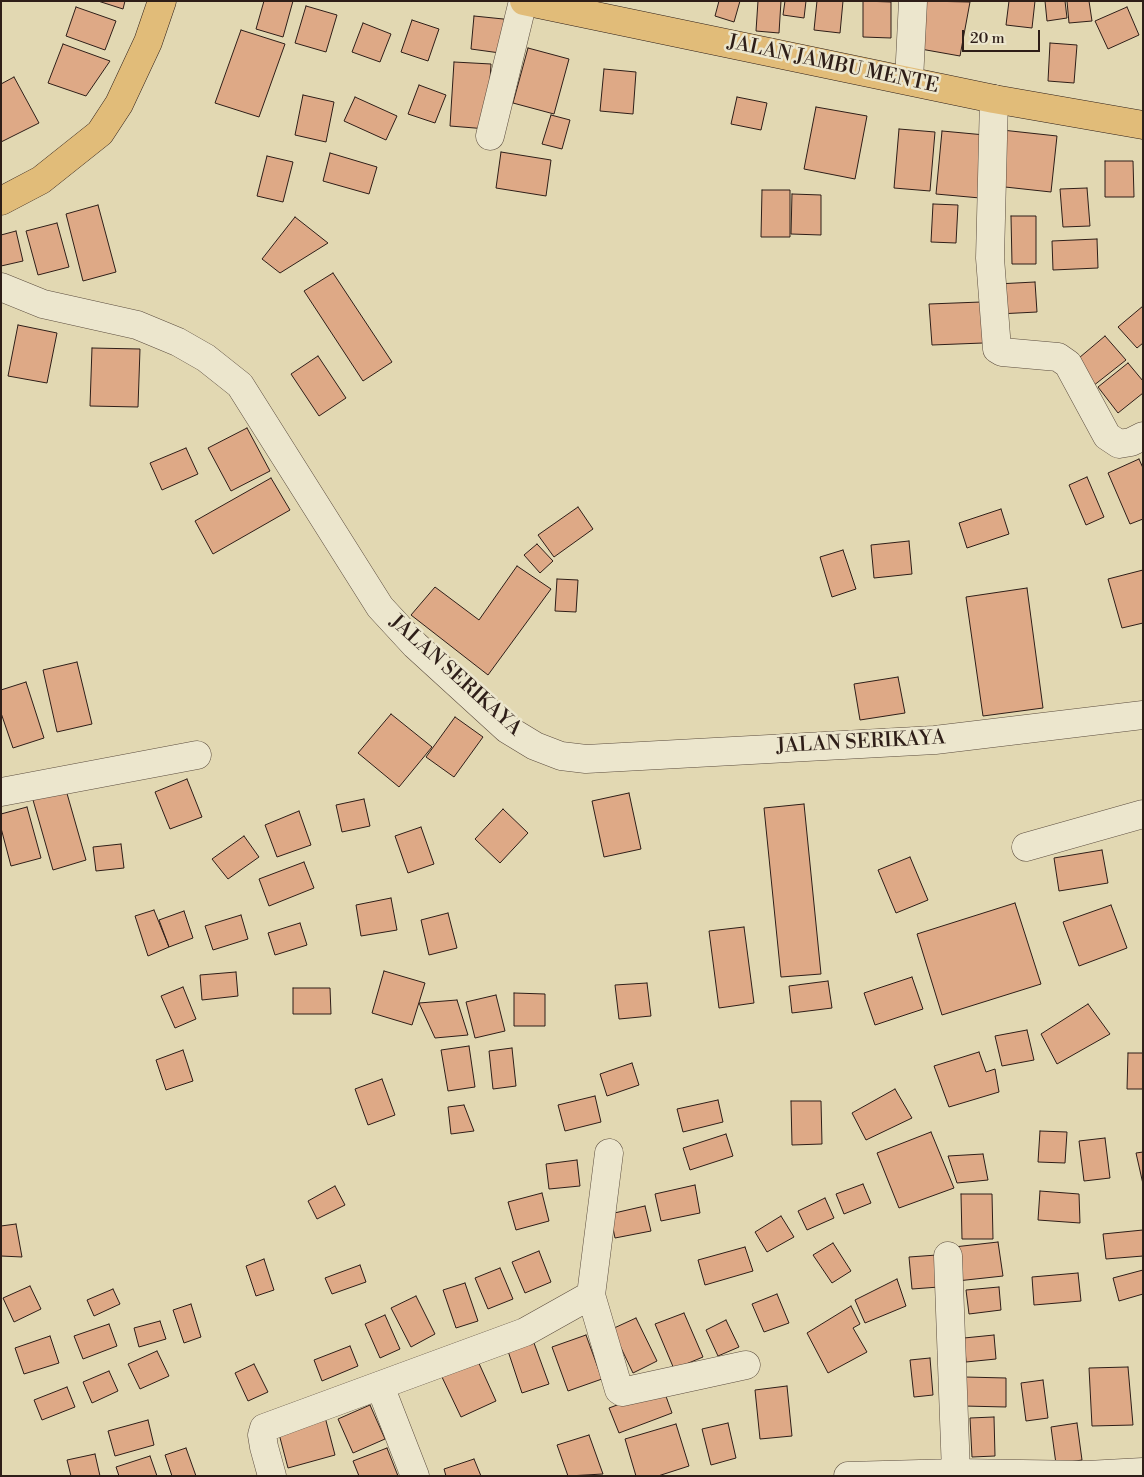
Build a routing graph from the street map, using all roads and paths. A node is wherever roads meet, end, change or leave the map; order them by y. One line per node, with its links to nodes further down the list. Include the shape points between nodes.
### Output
1 (162, 1): 8 (main road, via 148,42 119,104 100,134 41,180)
2 (523, 1): 4 (main road, JALAN JAMBU MENTE); 7 (street)
3 (913, 1): 4 (street)
4 (909, 80): 5 (main road, JALAN JAMBU MENTE)
5 (994, 99): 6 (main road, JALAN JAMBU MENTE); 10 (street, via 990,258 997,349 1058,357 1068,364 1108,436 1118,444)
6 (1143, 125)
7 (490, 136)
8 (1, 201)
9 (1, 287): 11 (street, JALAN SERIKAYA, via 43,304 137,325 154,332 206,358 240,386 380,608 415,645 507,729 535,746 561,756 586,759 935,740)
10 (1143, 436)
11 (1143, 715)
12 (197, 755): 13 (street)
13 (1, 792)
14 (1143, 814): 15 (street)
15 (1026, 847)
16 (609, 1154): 18 (street)
17 (948, 1256): 22 (street)
18 (591, 1295): 19 (street, via 621,1392); 20 (street, via 525,1332)
19 (746, 1365)
20 (380, 1386): 23 (street, via 264,1428 262,1435); 24 (street)
21 (1143, 1472): 22 (street, via 1087,1475)
22 (956, 1473): 25 (street)
23 (272, 1476)
24 (415, 1476)
25 (848, 1476)

